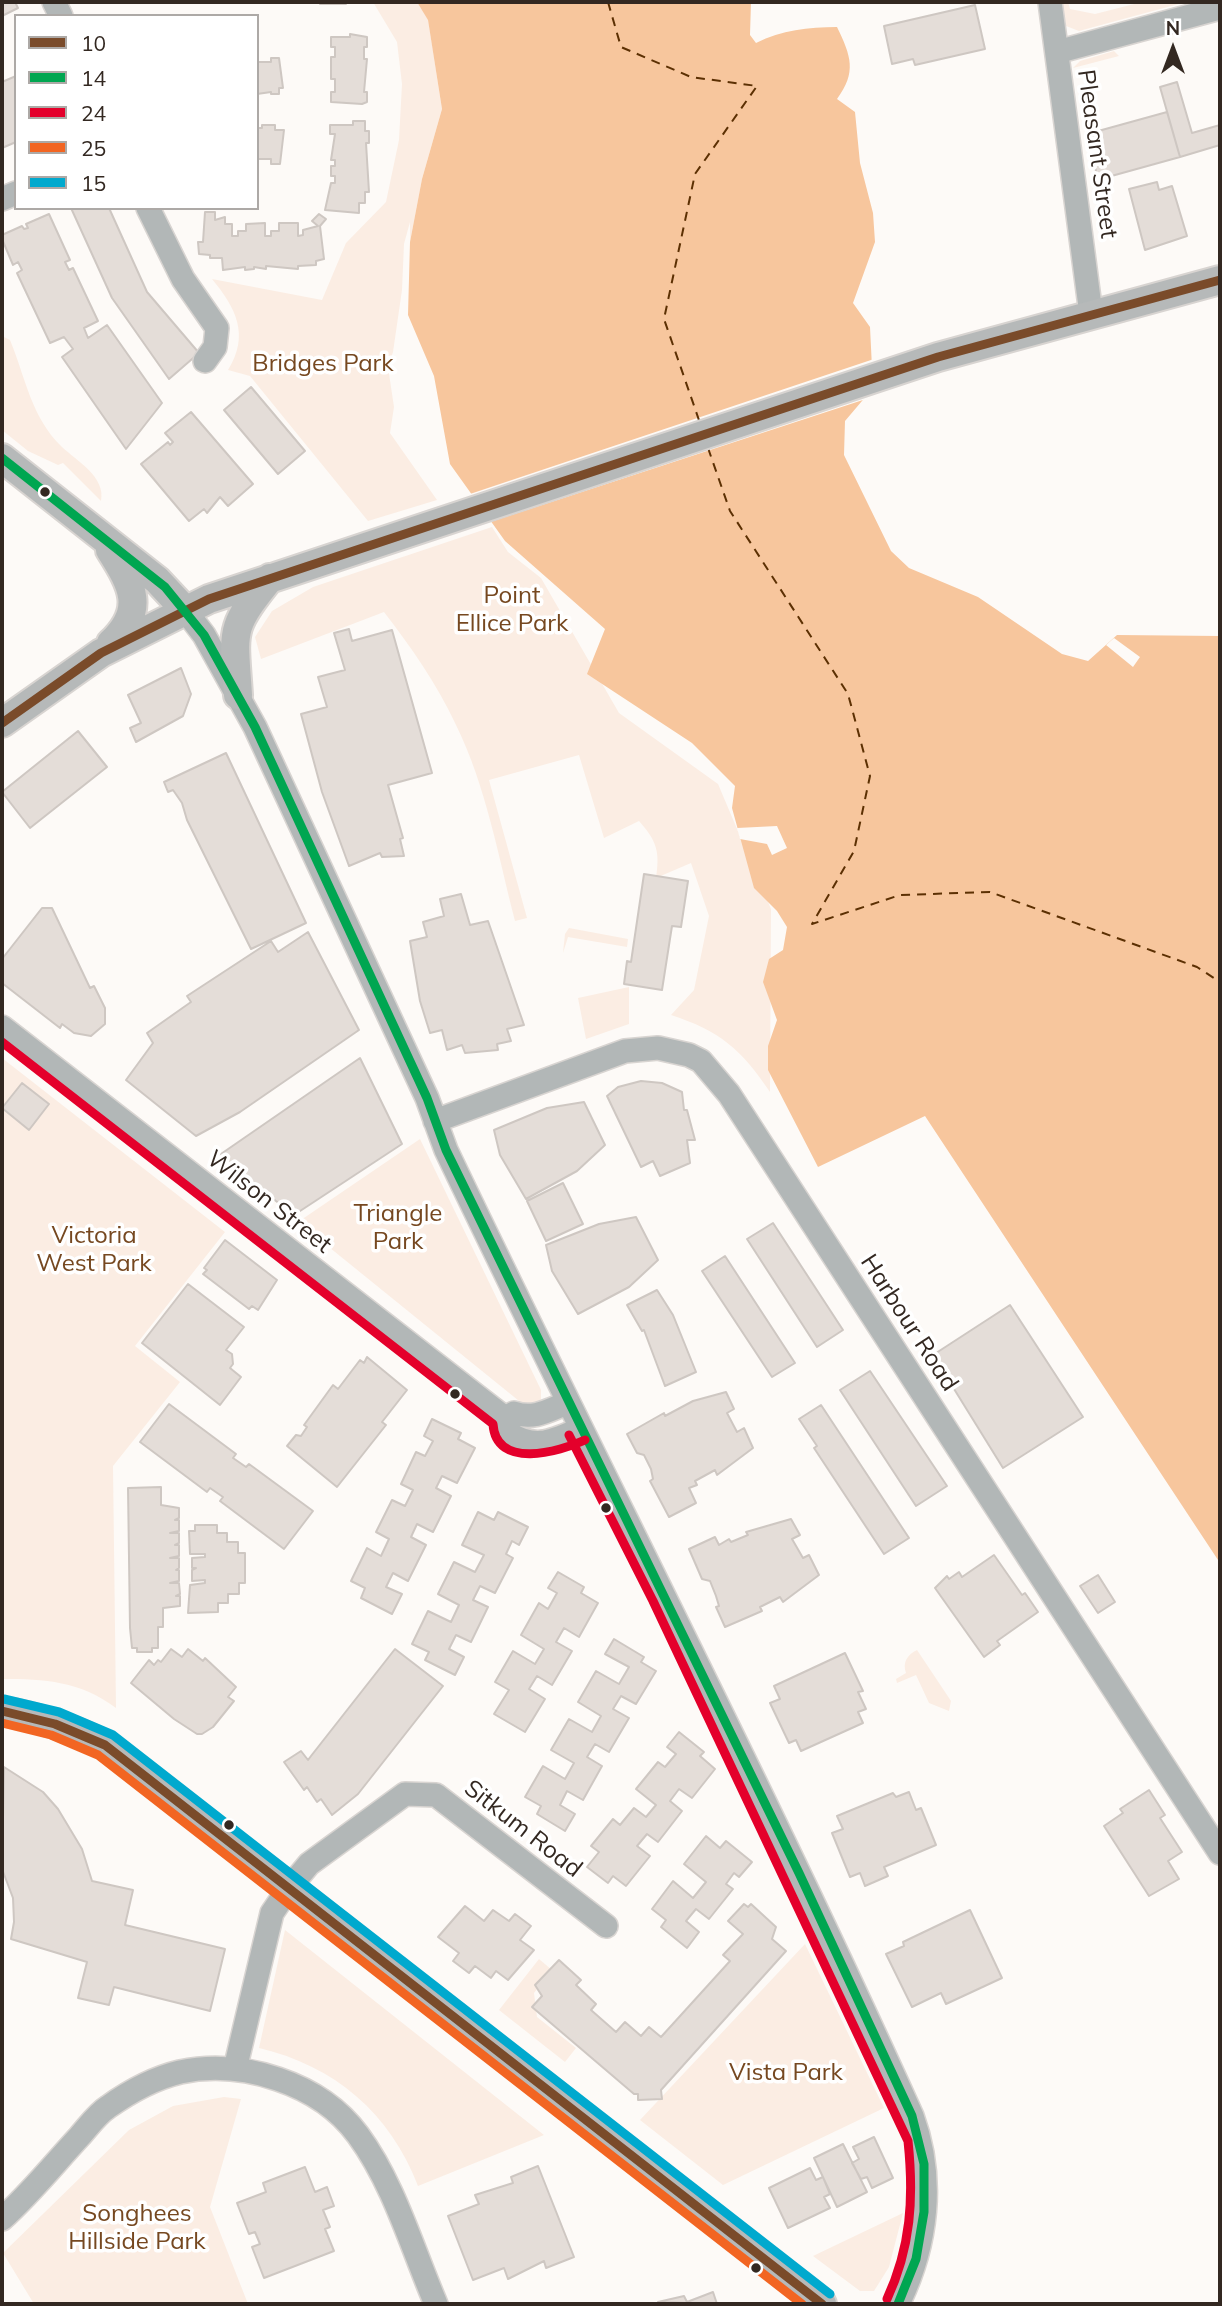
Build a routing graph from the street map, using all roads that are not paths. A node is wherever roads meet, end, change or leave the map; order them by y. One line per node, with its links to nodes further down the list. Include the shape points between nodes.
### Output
1 (1050, 2): 3 (street, Pleasant Street)
2 (1220, 8): 3 (street)
3 (1056, 52): 6 (street, Pleasant Street)
4 (149, 210): 7 (street, via 183,279 217,328 215,347)
5 (1220, 280): 6 (main road)
6 (1091, 314): 10 (main road, via 937,357)
7 (205, 361)
8 (2, 458): 9 (main road)
9 (99, 533): 11 (main road, via 165,587); 12 (main road, via 128,578 133,606 126,629)
10 (270, 578): 11 (main road); 13 (main road, via 236,627)
11 (185, 610): 12 (main road); 13 (street)
12 (100, 653): 14 (main road)
13 (238, 695): 16 (street)
14 (2, 723)
15 (2, 1027): 18 (street, Wilson Street)
16 (435, 1121): 17 (street); 21 (street, Harbour Road, via 625,1051 658,1048 701,1061 735,1104)
17 (568, 1403): 18 (street, via 538,1415 514,1413); 19 (street)
18 (505, 1418): 19 (street, Wilson Street, via 506,1432 533,1444)
19 (580, 1429): 28 (street, via 916,2127 925,2212 919,2255)
20 (2, 1711): 22 (main road, via 68,1726 105,1745)
21 (1220, 1853)
22 (289, 1888): 23 (street, Sitkum Road, via 309,1864 405,1794 436,1795); 24 (street, Sitkum Road, via 272,1913); 27 (main road)
23 (606, 1926)
24 (235, 2069): 25 (street, via 180,2072 145,2085 106,2108); 26 (street, via 295,2085 356,2133 377,2166)
25 (2, 2219)
26 (436, 2304)
27 (822, 2304)
28 (898, 2304)

